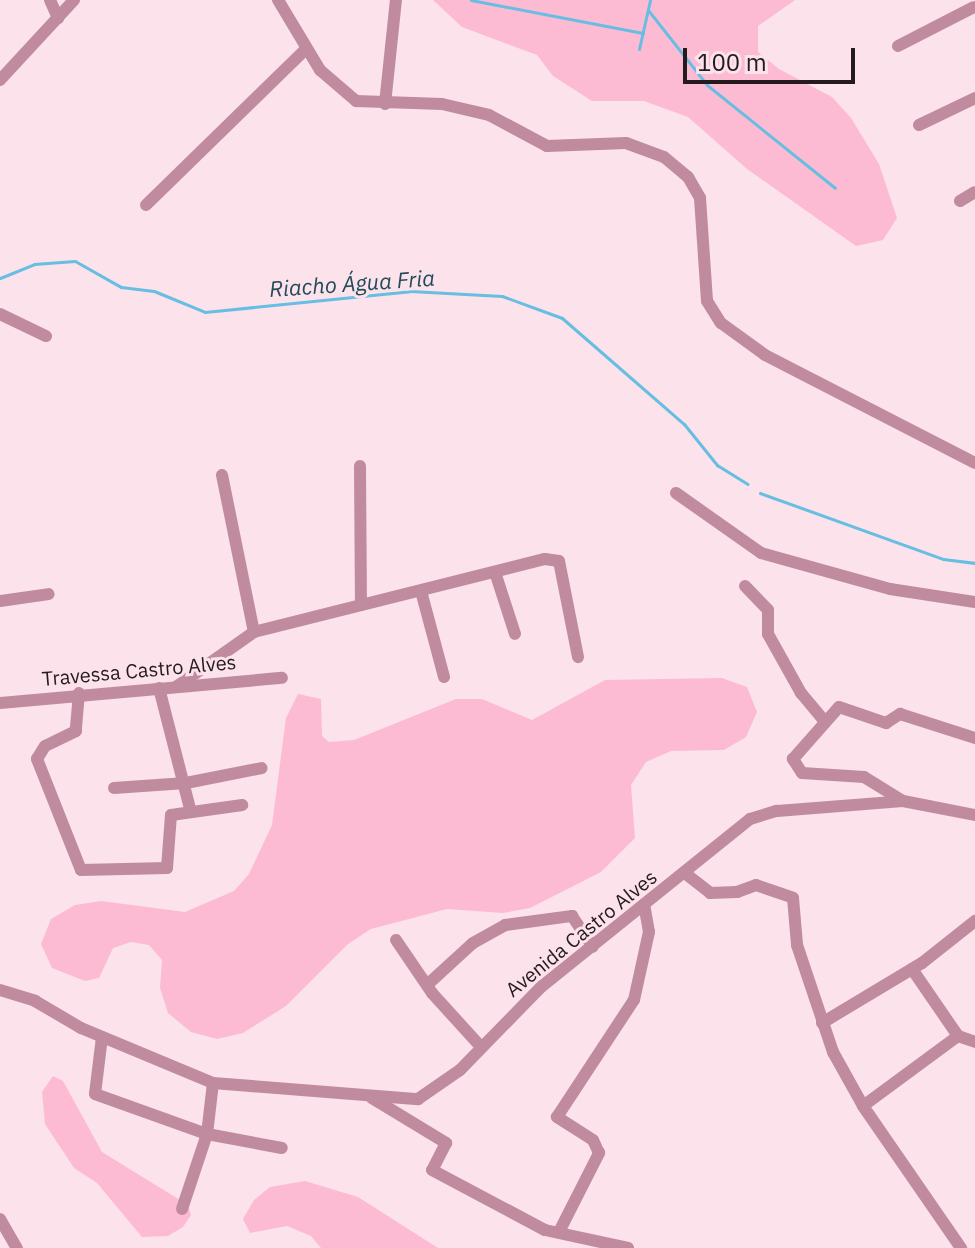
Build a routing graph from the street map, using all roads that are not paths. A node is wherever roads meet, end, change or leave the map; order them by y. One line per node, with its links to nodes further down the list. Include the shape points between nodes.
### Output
1 (50, 0): 7 (street)
2 (74, 0): 7 (street)
3 (278, 0): 9 (street)
4 (396, 0): 12 (street)
5 (971, 0): 6 (street)
6 (974, 8): 8 (street)
7 (58, 18): 10 (street)
8 (898, 46)
9 (305, 50): 12 (street, via 342,93 356,101); 16 (street)
10 (0, 80)
11 (975, 98): 13 (street)
12 (385, 104): 19 (street, via 477,110 547,146 626,143 653,150 696,188 707,301 721,323 765,355)
13 (919, 125)
14 (975, 192): 15 (street)
15 (960, 201)
16 (146, 205)
17 (0, 314): 18 (street)
18 (46, 336)
19 (975, 463)
20 (360, 466): 29 (street)
21 (222, 475): 30 (street)
22 (676, 493): 28 (street, via 761,553 890,589)
23 (495, 572): 25 (street); 31 (street); 32 (street, via 545,559 559,561)
24 (745, 586): 39 (street, via 768,610 768,634 801,693)
25 (421, 591): 29 (street); 33 (street)
26 (49, 594): 27 (street)
27 (0, 601)
28 (975, 602)
29 (361, 605): 30 (street)
30 (254, 632): 35 (street)
31 (515, 634)
32 (578, 657)
33 (444, 677)
34 (282, 678): 35 (street, Travessa Castro Alves)
35 (176, 687): 36 (street, Travessa Castro Alves)
36 (159, 688): 37 (street, Travessa Castro Alves); 42 (street)
37 (79, 693): 38 (street, Travessa Castro Alves); 46 (street, via 76,731 45,746 37,759 77,867 91,873 167,868 171,815)
38 (0, 703)
39 (824, 720): 40 (street, via 844,707 886,723 900,714); 44 (street, via 793,759 796,770 864,777)
40 (975, 738)
41 (262, 768): 42 (street)
42 (186, 783): 43 (street); 46 (street)
43 (114, 788)
44 (903, 801): 47 (street, Avenida Castro Alves); 48 (street, Avenida Castro Alves, via 764,814 733,831)
45 (242, 805): 46 (street)
46 (190, 809)
47 (975, 815)
48 (686, 874): 49 (street, Avenida Castro Alves); 56 (street, via 710,893 756,885 793,898 797,945)
49 (644, 904): 52 (street, Avenida Castro Alves); 68 (street, via 649,932 634,1000 557,1117 593,1140 599,1153)
50 (975, 921): 53 (street)
51 (396, 940): 54 (street)
52 (593, 947): 54 (street, via 572,916 505,925 473,943); 60 (street, Avenida Castro Alves, via 541,987)
53 (912, 969): 56 (street); 57 (street)
54 (427, 985): 60 (street)
55 (0, 990): 58 (street, Avenida Castro Alves, via 35,1001)
56 (822, 1023): 63 (street)
57 (958, 1036): 59 (street); 63 (street)
58 (102, 1037): 61 (street, Avenida Castro Alves); 64 (street, via 95,1094)
59 (975, 1042)
60 (481, 1047): 62 (street, Avenida Castro Alves, via 434,1093 418,1099)
61 (213, 1083): 62 (street, Avenida Castro Alves, via 326,1088); 64 (street)
62 (372, 1098): 68 (street, via 446,1143 432,1170 512,1214)
63 (863, 1106): 71 (street)
64 (207, 1134): 65 (street); 66 (street)
65 (282, 1148)
66 (182, 1209)
67 (0, 1219): 69 (street)
68 (559, 1232): 70 (street)
69 (17, 1248)
70 (628, 1248)
71 (961, 1248)

